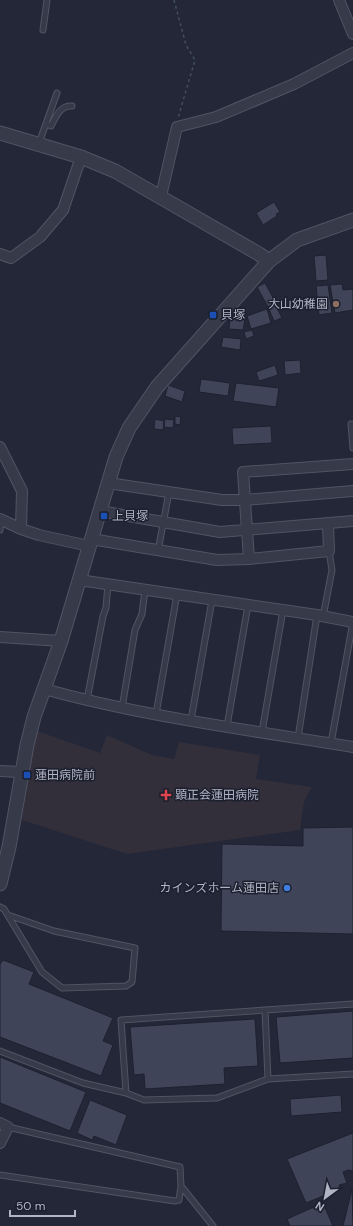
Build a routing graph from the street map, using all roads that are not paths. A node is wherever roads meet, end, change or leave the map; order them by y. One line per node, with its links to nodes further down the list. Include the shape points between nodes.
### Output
1 (47, 0): 3 (lane)
2 (339, 0): 4 (street)
3 (43, 30)
4 (353, 34)
5 (353, 53): 12 (street, via 280,90 216,117 176,128)
6 (57, 93): 8 (lane)
7 (72, 106): 8 (lane, via 61,109 51,126)
8 (46, 124): 10 (lane)
9 (0, 134): 10 (street)
10 (38, 144): 11 (street)
11 (81, 157): 12 (street, via 115,171); 14 (street, via 63,210 40,236 11,258)
12 (161, 196): 15 (street)
13 (353, 220): 15 (street, via 297,240)
14 (0, 254)
15 (269, 261): 20 (street, via 171,370 145,403 122,443)
16 (353, 424): 18 (lane)
17 (0, 447): 29 (street, via 22,491)
18 (353, 448)
19 (353, 464): 23 (street, via 243,472)
20 (108, 483): 22 (street); 24 (street)
21 (353, 490): 23 (street)
22 (169, 492): 23 (street, via 222,500); 27 (lane)
23 (245, 500): 31 (street)
24 (100, 511): 27 (street); 32 (street)
25 (1, 519): 29 (street); 30 (lane)
26 (353, 521): 28 (street)
27 (163, 522): 31 (street, via 220,532); 33 (lane)
28 (328, 524): 31 (street); 34 (street)
29 (21, 529): 32 (street, via 39,535)
30 (0, 530)
31 (247, 530): 35 (street)
32 (90, 542): 33 (street); 36 (street)
33 (158, 551): 35 (street, via 217,560)
34 (329, 551): 35 (street); 43 (lane, via 332,570)
35 (249, 559)
36 (79, 580): 37 (street); 46 (street)
37 (108, 584): 38 (street); 48 (lane, via 106,608)
38 (145, 590): 39 (street); 49 (lane, via 142,614 135,630)
39 (177, 594): 40 (street); 50 (lane)
40 (212, 600): 41 (street); 51 (lane)
41 (248, 605): 42 (street); 52 (lane)
42 (283, 610): 43 (street); 53 (lane)
43 (320, 616): 44 (street); 54 (lane)
44 (353, 622): 55 (lane)
45 (0, 637): 46 (street)
46 (60, 641): 47 (street)
47 (44, 689): 48 (street); 58 (street, via 34,717)
48 (87, 701): 49 (street)
49 (122, 708): 50 (street)
50 (156, 714): 51 (street)
51 (191, 720): 52 (street)
52 (227, 726): 53 (street)
53 (262, 732): 54 (street)
54 (298, 738): 55 (street)
55 (331, 744): 56 (street)
56 (353, 747)
57 (0, 771): 58 (street)
58 (21, 772): 59 (street)
59 (2, 868): 60 (street)
60 (0, 884)
61 (0, 907): 62 (lane)
62 (8, 915): 62 (lane, via 54,931 135,948 132,982 126,986 62,988 42,972)
63 (353, 1004): 64 (lane)
64 (265, 1010): 67 (lane); 68 (lane, via 121,1020)
65 (0, 1051): 68 (lane, via 82,1083)
66 (353, 1074): 67 (lane)
67 (268, 1079): 68 (lane, via 217,1098 144,1100)
68 (126, 1093)
69 (4, 1125): 70 (street); 72 (lane, via 180,1167)
70 (0, 1143)
71 (0, 1174): 72 (lane, via 175,1201 179,1200)
72 (182, 1186): 73 (lane)
73 (213, 1226)

